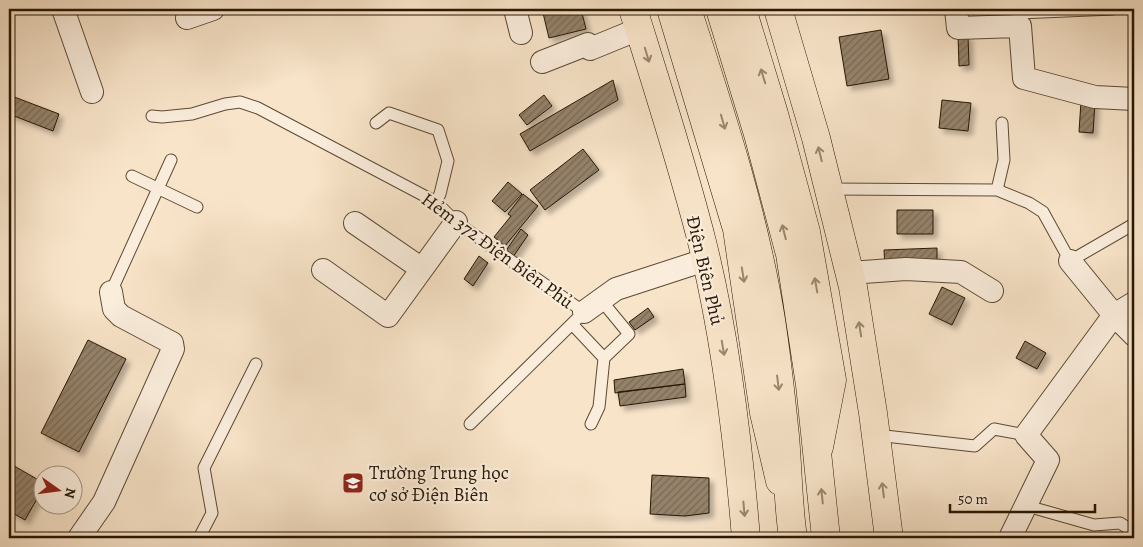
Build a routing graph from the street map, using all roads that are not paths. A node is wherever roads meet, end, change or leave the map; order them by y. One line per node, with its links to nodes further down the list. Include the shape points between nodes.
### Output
1 (63, 9): 16 (street)
2 (213, 9): 11 (street)
3 (515, 9): 14 (street)
4 (671, 9): 51 (main road, Điện Biên Phủ, one-way to 51, via 736,229 764,414)
5 (686, 9): 51 (main road, Điện Biên Phủ, one-way to 51, via 721,114 758,254 784,426)
6 (720, 9): 48 (main road, one-way to 6, via 790,254)
7 (742, 9): 48 (main road, one-way to 7, via 832,380 806,232)
8 (778, 9): 23 (main road, one-way to 8)
9 (956, 9): 13 (street, via 958,28)
10 (1113, 9): 13 (lane, via 1018,13)
11 (187, 18)
12 (636, 19): 15 (street, via 590,49 588,44); 31 (main road, Điện Biên Phủ, one-way to 31)
13 (1020, 26): 17 (street, via 1024,78 1095,97)
14 (522, 33)
15 (542, 62)
16 (92, 92)
17 (1134, 99)
18 (152, 116): 26 (lane, Hẻm 372 Điện Biên Phủ, via 192,114 240,102 258,108)
19 (376, 123): 26 (lane, via 389,113 438,130 448,161)
20 (1002, 123): 25 (lane, via 1004,160)
21 (171, 160): 24 (lane)
22 (132, 176): 24 (lane)
23 (828, 188): 25 (lane); 35 (main road)
24 (158, 189): 27 (lane); 37 (lane)
25 (997, 190): 32 (lane, via 1043,212)
26 (436, 202): 28 (lane, Hẻm 372 Điện Biên Phủ)
27 (197, 207)
28 (456, 222): 33 (street); 39 (lane, Hẻm 372 Điện Biên Phủ)
29 (355, 223): 33 (street)
30 (1134, 224): 32 (lane)
31 (706, 260): 39 (street, Hẻm 372 Điện Biên Phủ, via 616,289); 54 (main road, Điện Biên Phủ, one-way to 54, via 734,414)
32 (1070, 261): 40 (street)
33 (422, 269): 34 (street, via 388,316)
34 (323, 270)
35 (849, 273): 36 (street, via 906,269 960,272); 46 (main road, one-way to 35)
36 (992, 291)
37 (111, 292): 52 (street, via 114,309 121,316 174,345 104,502)
38 (1134, 303): 40 (street)
39 (585, 312): 42 (lane); 42 (lane, via 629,334); 44 (lane)
40 (1114, 315): 41 (street); 47 (street)
41 (1134, 335)
42 (604, 358): 45 (lane, via 599,407)
43 (256, 364): 53 (lane, via 204,468 212,513)
44 (470, 424)
45 (590, 424)
46 (876, 435): 47 (lane, via 975,446 994,429); 56 (main road, one-way to 46)
47 (1026, 435): 49 (street, via 1048,460)
48 (818, 453): 55 (main road, one-way to 48)
49 (1027, 506): 50 (lane, via 1094,525 1120,523); 57 (street)
50 (1134, 532)
51 (792, 534)
52 (79, 538)
53 (199, 538)
54 (746, 538)
55 (826, 538)
56 (889, 538)
57 (1010, 538)

